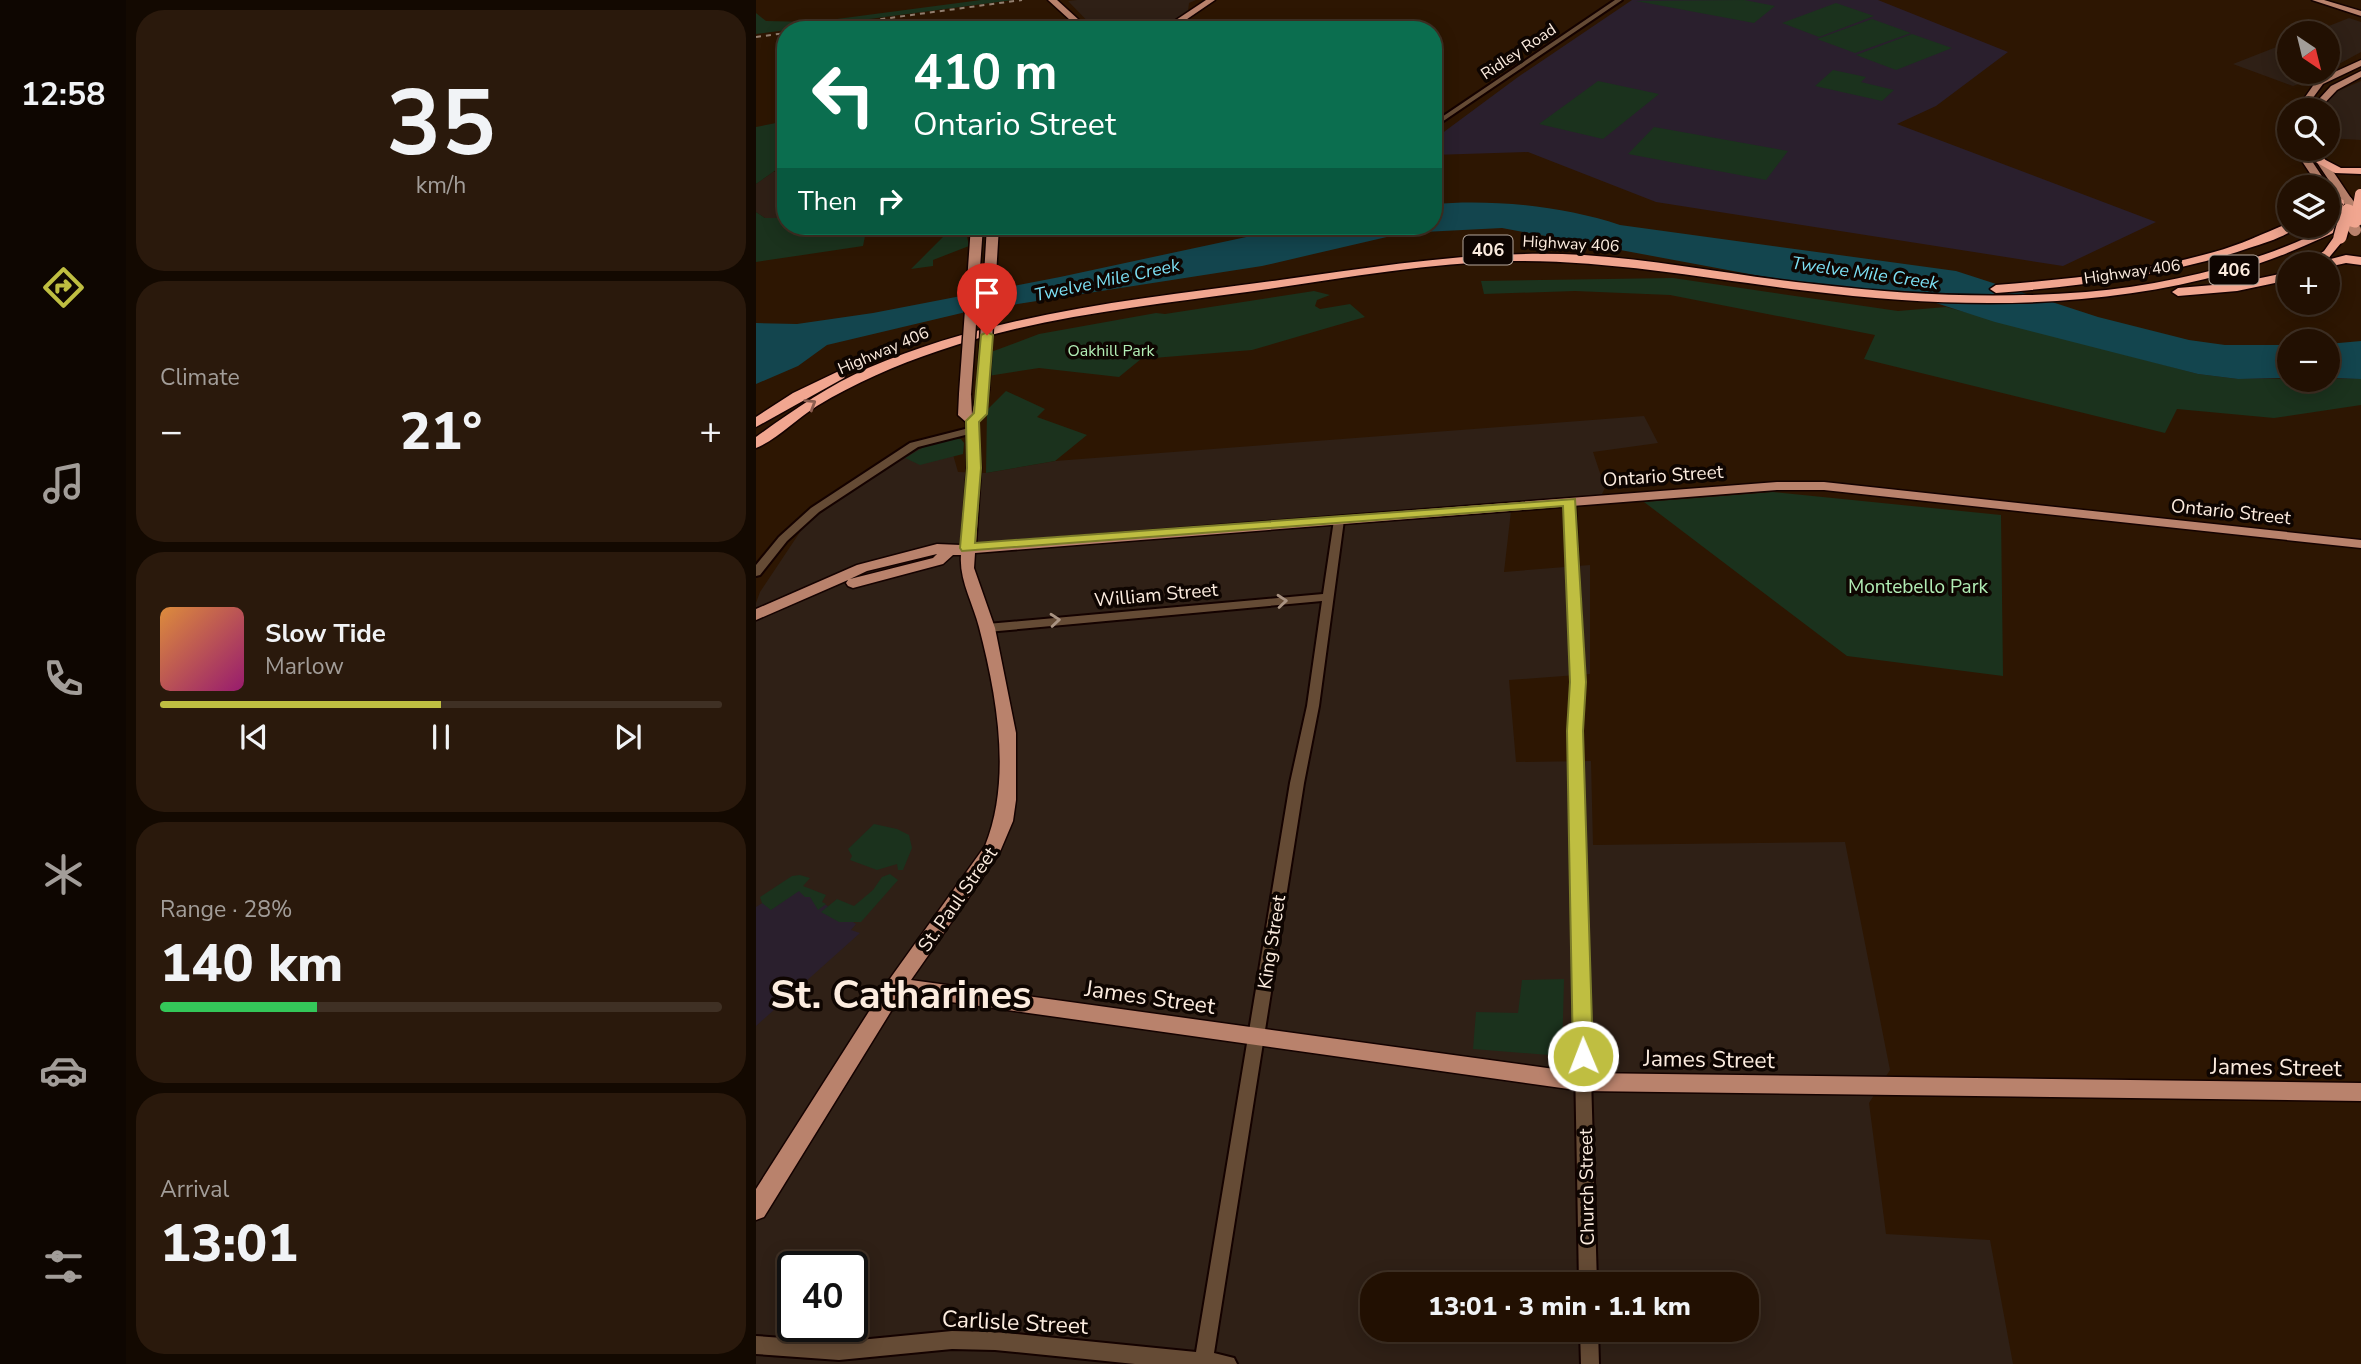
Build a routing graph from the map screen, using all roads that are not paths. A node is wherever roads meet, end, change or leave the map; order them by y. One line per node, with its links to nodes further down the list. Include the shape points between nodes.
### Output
1 (1211, 0): 7 (main road)
2 (1619, 0): 12 (street, Ridley Road)
3 (2316, 0): 5 (main road)
4 (1055, 2): 6 (main road)
5 (2361, 14)
6 (1076, 21)
7 (1179, 21)
8 (2361, 63): 10 (main road, via 2320,82)
9 (2361, 74): 11 (main road)
10 (2309, 98)
11 (2324, 98)
12 (1442, 120)
13 (2309, 161): 17 (main road)
14 (2320, 161): 17 (main road)
15 (2325, 161): 16 (highway, via 2339,171)
16 (2361, 172)
17 (2348, 210): 22 (highway, bridge, via 2340,237); 27 (highway, Highway 406 / 406, via 2309,243 2241,268 2179,283)
18 (2277, 232): 26 (highway, via 2181,265 2112,278)
19 (975, 235): 29 (main road, bridge, via 964,415)
20 (993, 235): 29 (main road, bridge, via 984,390)
21 (2291, 238): 27 (highway, Highway 406 / 406, via 2205,267)
22 (2328, 252)
23 (2340, 261): 24 (highway)
24 (2361, 261)
25 (2277, 278): 27 (highway, via 2225,289)
26 (1986, 290): 27 (highway, Highway 406 / 406); 28 (highway, Highway 406 / 406, via 1887,286 1560,249 1451,252 1012,317 943,335 862,365 798,396)
27 (2094, 290): 30 (highway, Highway 406 / 406, one-way to 27, via 854,379 940,345 1053,318 1479,258 1562,257 1845,292 1979,300)
28 (756, 423)
29 (973, 425): 34 (main road, St. Paul Street, via 974,468); 35 (street, via 914,445 815,510)
30 (756, 444)
31 (1570, 502): 32 (main road, Ontario Street); 33 (main road, Ontario Street, via 1824,486); 43 (street, Church Street, via 1578,682 1575,731)
32 (1339, 520): 34 (main road, Ontario Street); 37 (street, King Street)
33 (2361, 544)
34 (958, 550): 36 (main road, Ontario Street, via 937,549 894,558); 39 (main road, via 938,561 866,578); 40 (main road, St. Paul Street)
35 (756, 572)
36 (825, 582): 38 (main road)
37 (1328, 597): 40 (street, William Street, one-way to 37); 42 (street, King Street)
38 (756, 615)
39 (756, 626)
40 (987, 628): 41 (main road, St. Paul Street, via 1008,733 1004,821 993,849)
41 (896, 986): 42 (main road, James Street); 45 (main road, St. Paul Street)
42 (1256, 1037): 43 (main road, James Street); 49 (street, King Street)
43 (1583, 1082): 44 (main road, James Street); 46 (street, Church Street)
44 (2361, 1092)
45 (756, 1209)
46 (1588, 1272)
47 (1589, 1342): 51 (street)
48 (756, 1345): 49 (street, Carlisle Street, via 839,1351 952,1340 995,1341)
49 (1203, 1363): 50 (street, Carlisle Street)
50 (1228, 1364)
51 (1590, 1364)

